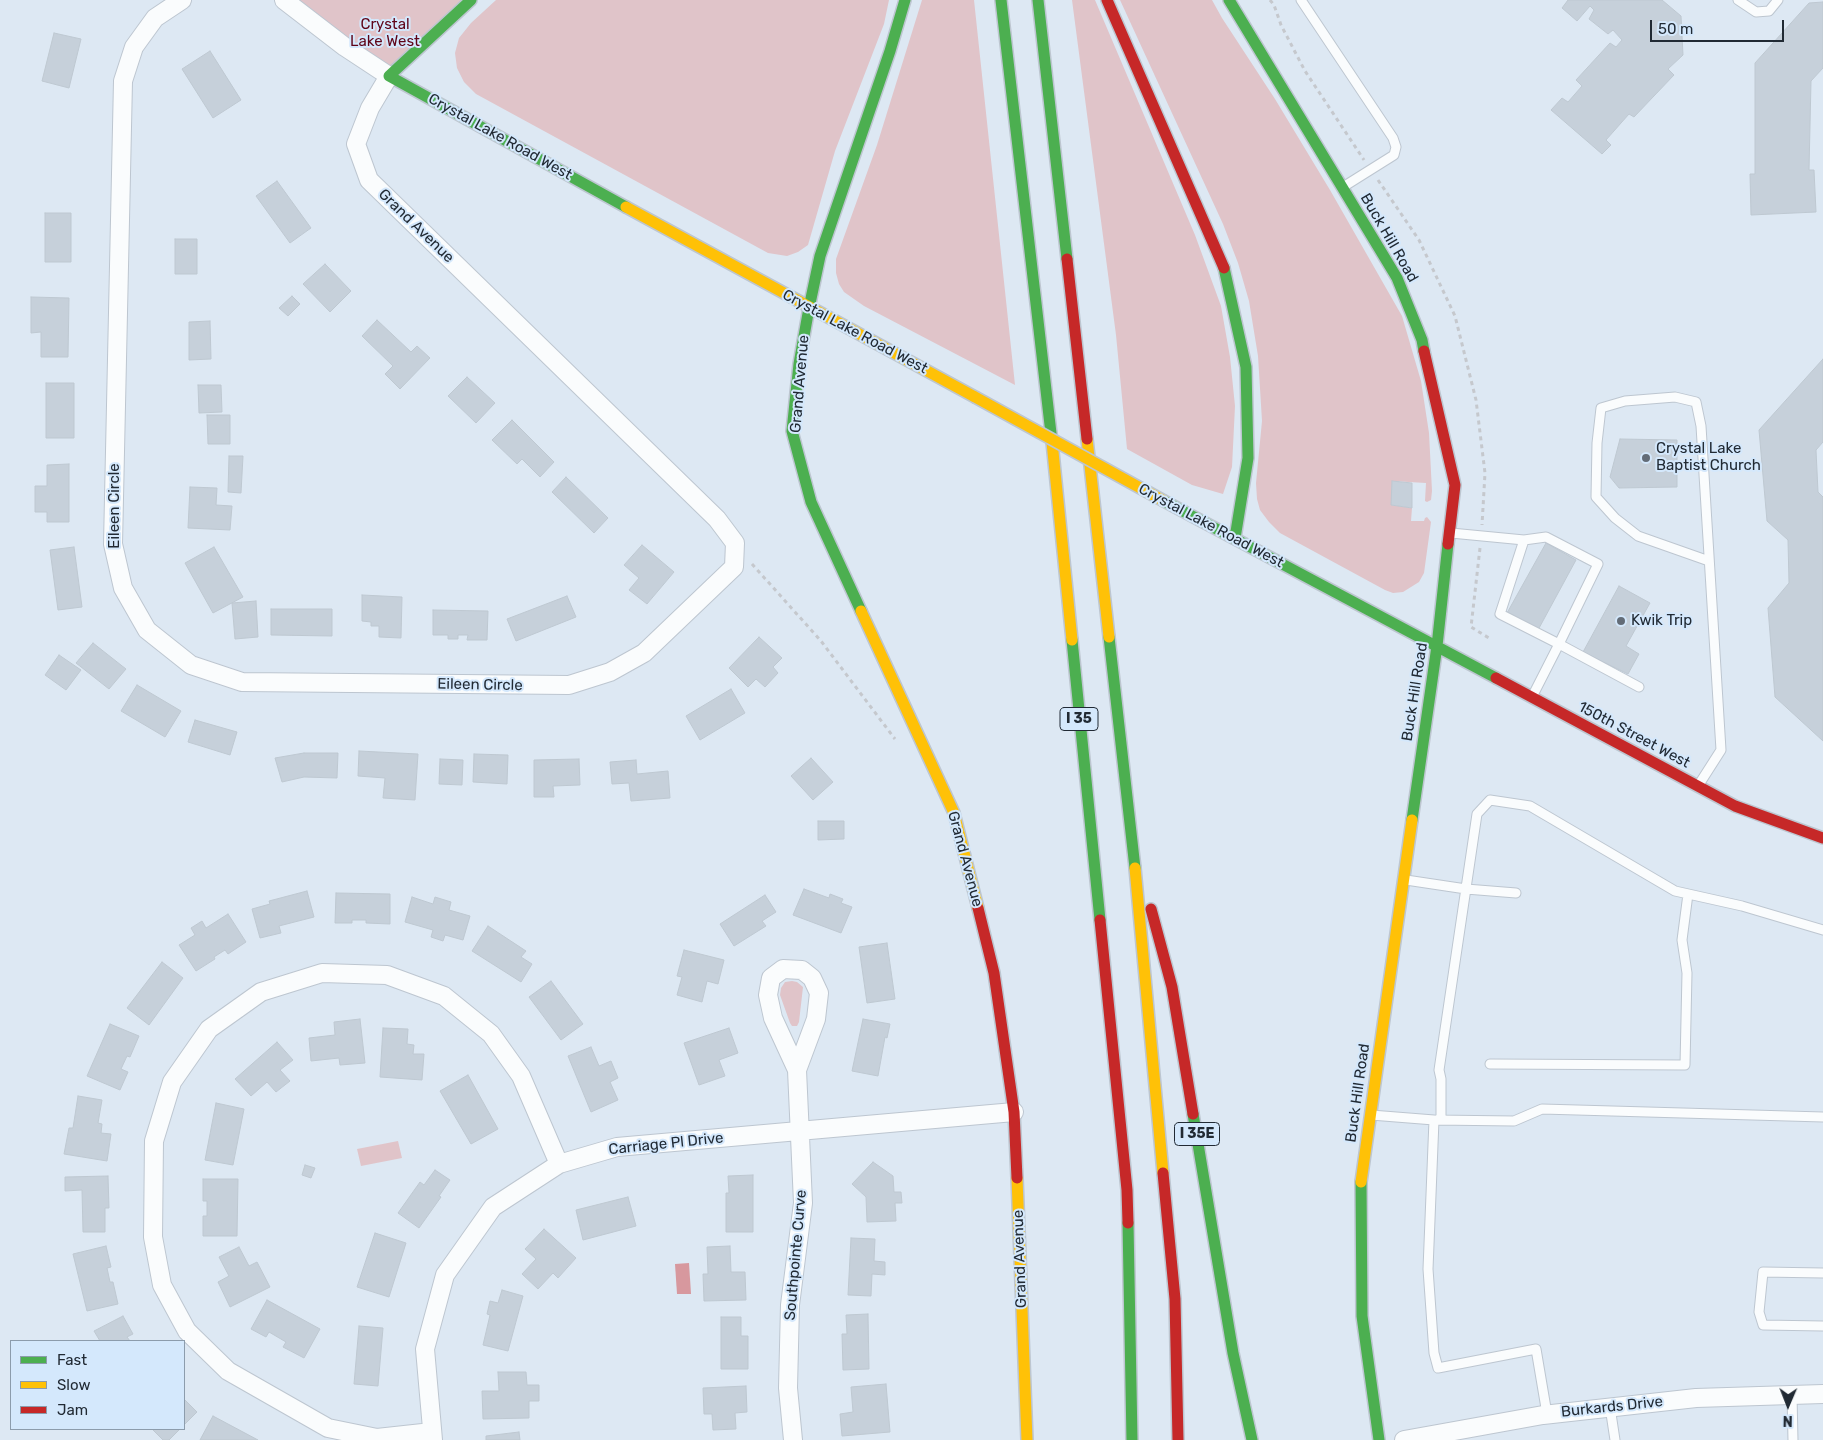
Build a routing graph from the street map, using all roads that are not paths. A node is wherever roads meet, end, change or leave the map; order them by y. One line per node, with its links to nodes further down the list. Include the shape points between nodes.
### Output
1 (182, 0): 18 (street, Eileen Circle, via 155,18 134,47 123,81 113,544 123,588 147,630 191,666 242,682 569,686 610,672 644,653 734,567)
2 (284, 0): 12 (street, Crystal Lake Road West, via 344,48)
3 (471, 0): 12 (main road)
4 (905, 0): 14 (main road, Grand Avenue, via 820,256)
5 (1001, 0): 49 (main road, I 35, via 1051,433 1126,1190)
6 (1038, 0): 25 (main road, I 35)
7 (1107, 0): 16 (main road, via 1223,263 1246,367 1248,458)
8 (1229, 0): 13 (main road, Buck Hill Road)
9 (1301, 0): 13 (lane, via 1396,147 1394,155)
10 (1738, 0): 11 (lane, via 1756,12 1769,11)
11 (1778, 0)
12 (389, 76): 14 (main road, Crystal Lake Road West); 18 (street, Grand Avenue, via 370,108 356,144 369,180 717,519)
13 (1343, 187): 15 (main road, Buck Hill Road, via 1397,278 1422,340 1455,484)
14 (808, 308): 16 (main road, Crystal Lake Road West, bridge); 34 (main road, Grand Avenue, via 792,431 811,502 954,813 994,973)
15 (1450, 533): 17 (lane); 21 (main road, Buck Hill Road)
16 (1235, 538): 21 (main road, Crystal Lake Road West)
17 (1524, 540): 20 (lane, via 1500,614); 20 (lane, via 1546,537 1598,564)
18 (735, 548)
19 (1709, 561): 19 (lane, via 1701,426 1696,402 1675,397 1625,400 1601,408 1596,497 1638,536); 24 (lane, via 1721,750)
20 (1559, 644): 22 (lane); 23 (lane)
21 (1437, 646): 23 (main road, 150th Street West); 27 (main road, Buck Hill Road)
22 (1639, 688)
23 (1532, 698): 24 (main road, 150th Street West)
24 (1698, 786): 26 (main road, 150th Street West, via 1735,806)
25 (1131, 830): 50 (main road, via 1175,1300); 51 (main road, I 35E, via 1172,987 1233,1353)
26 (1823, 838)
27 (1403, 880): 28 (lane); 35 (main road, Buck Hill Road)
28 (1466, 889): 29 (lane); 30 (lane, via 1477,814 1490,800 1530,806 1675,891); 37 (lane, via 1439,1070 1442,1079)
29 (1516, 892)
30 (1688, 894): 31 (lane); 32 (lane, via 1682,940 1687,973 1685,1064)
31 (1823, 930)
32 (1490, 1064)
33 (797, 1070): 33 (street, Southpointe Curve, via 773,1018 768,995 771,978 783,969 802,970 812,978 819,994 816,1019); 38 (street, Southpointe Curve)
34 (1014, 1112): 38 (street, Carriage Pl Drive); 48 (main road, Grand Avenue)
35 (1370, 1114): 37 (lane); 52 (main road, Buck Hill Road, via 1361,1184 1362,1316)
36 (1823, 1117): 37 (lane, via 1542,1108 1514,1121)
37 (1437, 1120): 45 (lane, via 1428,1269 1438,1368 1536,1349)
38 (800, 1131): 39 (street, Carriage Pl Drive, via 617,1147); 47 (street, Southpointe Curve, via 803,1203 790,1305 788,1388)
39 (559, 1164): 46 (street, Carriage Pl Drive, via 493,1207 445,1274 425,1349); 46 (street, via 520,1076 491,1034 444,996 386,975 322,973 261,992 209,1029 172,1082 154,1140 152,1237 162,1285 186,1331 228,1371 328,1428 377,1438)
40 (1823, 1273): 41 (lane, via 1763,1272 1759,1312 1763,1325)
41 (1823, 1326)
42 (1823, 1394): 43 (street, Burkards Drive)
43 (1792, 1395): 44 (street, Burkards Drive, via 1696,1398); 55 (lane)
44 (1610, 1407): 45 (street, Burkards Drive); 54 (lane)
45 (1547, 1414): 53 (street, Burkards Drive)
46 (432, 1436)
47 (793, 1440)
48 (1026, 1440)
49 (1132, 1440)
50 (1178, 1440)
51 (1252, 1440)
52 (1379, 1440)
53 (1404, 1440)
54 (1614, 1440)
55 (1793, 1440)

